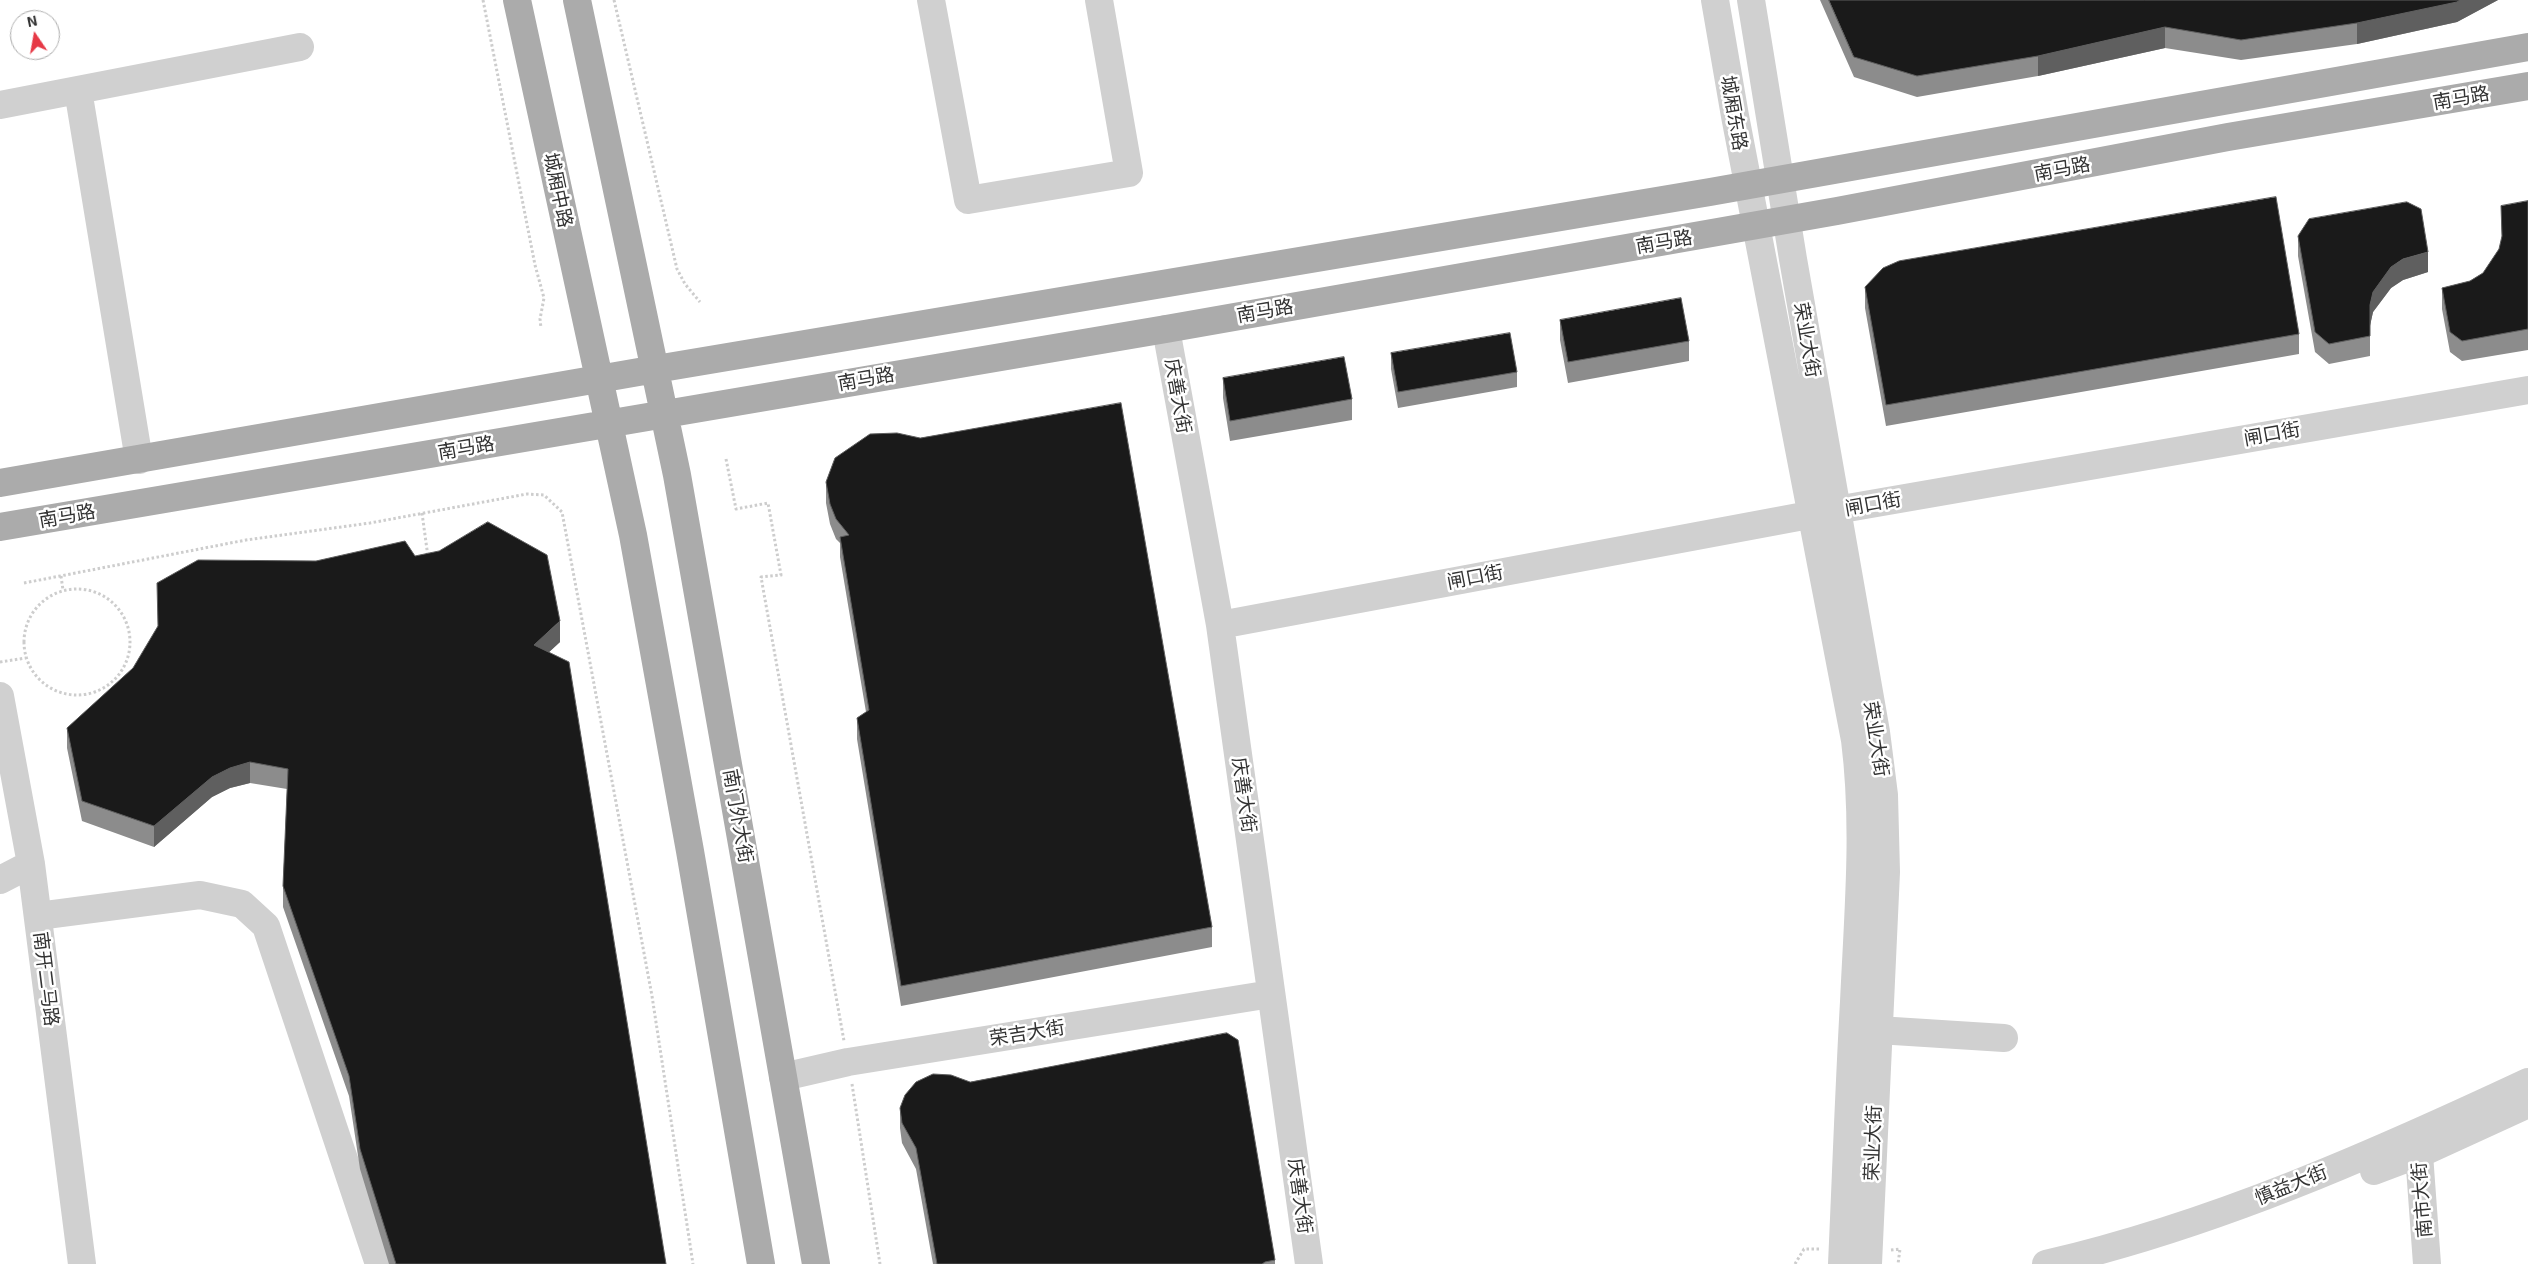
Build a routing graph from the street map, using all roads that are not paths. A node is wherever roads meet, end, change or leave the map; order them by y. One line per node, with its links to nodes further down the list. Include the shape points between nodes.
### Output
1 (517, 0): 18 (main road, 城厢中路)
2 (577, 0): 17 (main road)
3 (931, 0): 4 (street, via 968,200 1129,173)
4 (1099, 0)
5 (1714, 0): 13 (street, 城厢东路)
6 (1751, 0): 12 (street, 城厢东路)
7 (300, 47): 10 (street)
8 (2528, 47): 12 (main road, 南马路)
9 (2528, 86): 14 (main road, 南马路, via 2228,137)
10 (78, 90): 11 (street); 22 (street)
11 (0, 106)
12 (1779, 180): 13 (main road, 南马路); 14 (street, 城厢东路)
13 (1748, 185): 15 (street, 城厢东路); 17 (main road, 南马路)
14 (1787, 220): 15 (main road, 南马路); 24 (street, 荣业大街)
15 (1756, 226): 16 (main road, 南马路); 24 (street, 荣业大街)
16 (1166, 328): 20 (main road, 南马路); 26 (street, 庆善大街)
17 (656, 369): 18 (main road, 南马路); 20 (main road, 南门外大街)
18 (600, 379): 21 (main road); 22 (main road, 南马路)
19 (2528, 390): 24 (street, 闸口街)
20 (664, 413): 21 (main road, 南马路); 35 (main road, 南门外大街)
21 (609, 423): 25 (main road, 南马路); 41 (main road, via 633,535)
22 (139, 460): 23 (main road, 南马路)
23 (0, 483)
24 (1824, 512): 26 (street, 闸口街); 33 (street, 荣业大街, via 1876,732 1884,795 1886,872); 44 (street, 荣业大街, via 1859,774 1862,854)
25 (0, 527)
26 (1220, 624): 32 (street, 庆善大街)
27 (0, 696): 28 (street, 南开二马路)
28 (6, 768): 29 (street, 南开二马路)
29 (31, 864): 30 (street); 31 (street, 南开二马路)
30 (0, 880)
31 (38, 916): 39 (street, 南开二马路); 40 (street, via 200,895 242,904 266,926)
32 (1271, 994): 35 (street, 荣吉大街, via 848,1062); 43 (street, 庆善大街)
33 (1878, 1030): 34 (street); 45 (street, 荣业大街)
34 (2004, 1038)
35 (783, 1077): 42 (main road, 南门外大街)
36 (2528, 1082): 38 (street, 慎益大街)
37 (2528, 1104): 38 (street, 慎益大街)
38 (2415, 1145): 46 (street, 慎益大街, via 2213,1216 2126,1244); 47 (street, 慎益大街, via 2211,1234); 48 (street, 南市大街)
39 (82, 1264)
40 (379, 1264)
41 (761, 1264)
42 (816, 1264)
43 (1309, 1264)
44 (1842, 1264)
45 (1868, 1264)
46 (2046, 1264)
47 (2116, 1264)
48 (2427, 1264)

